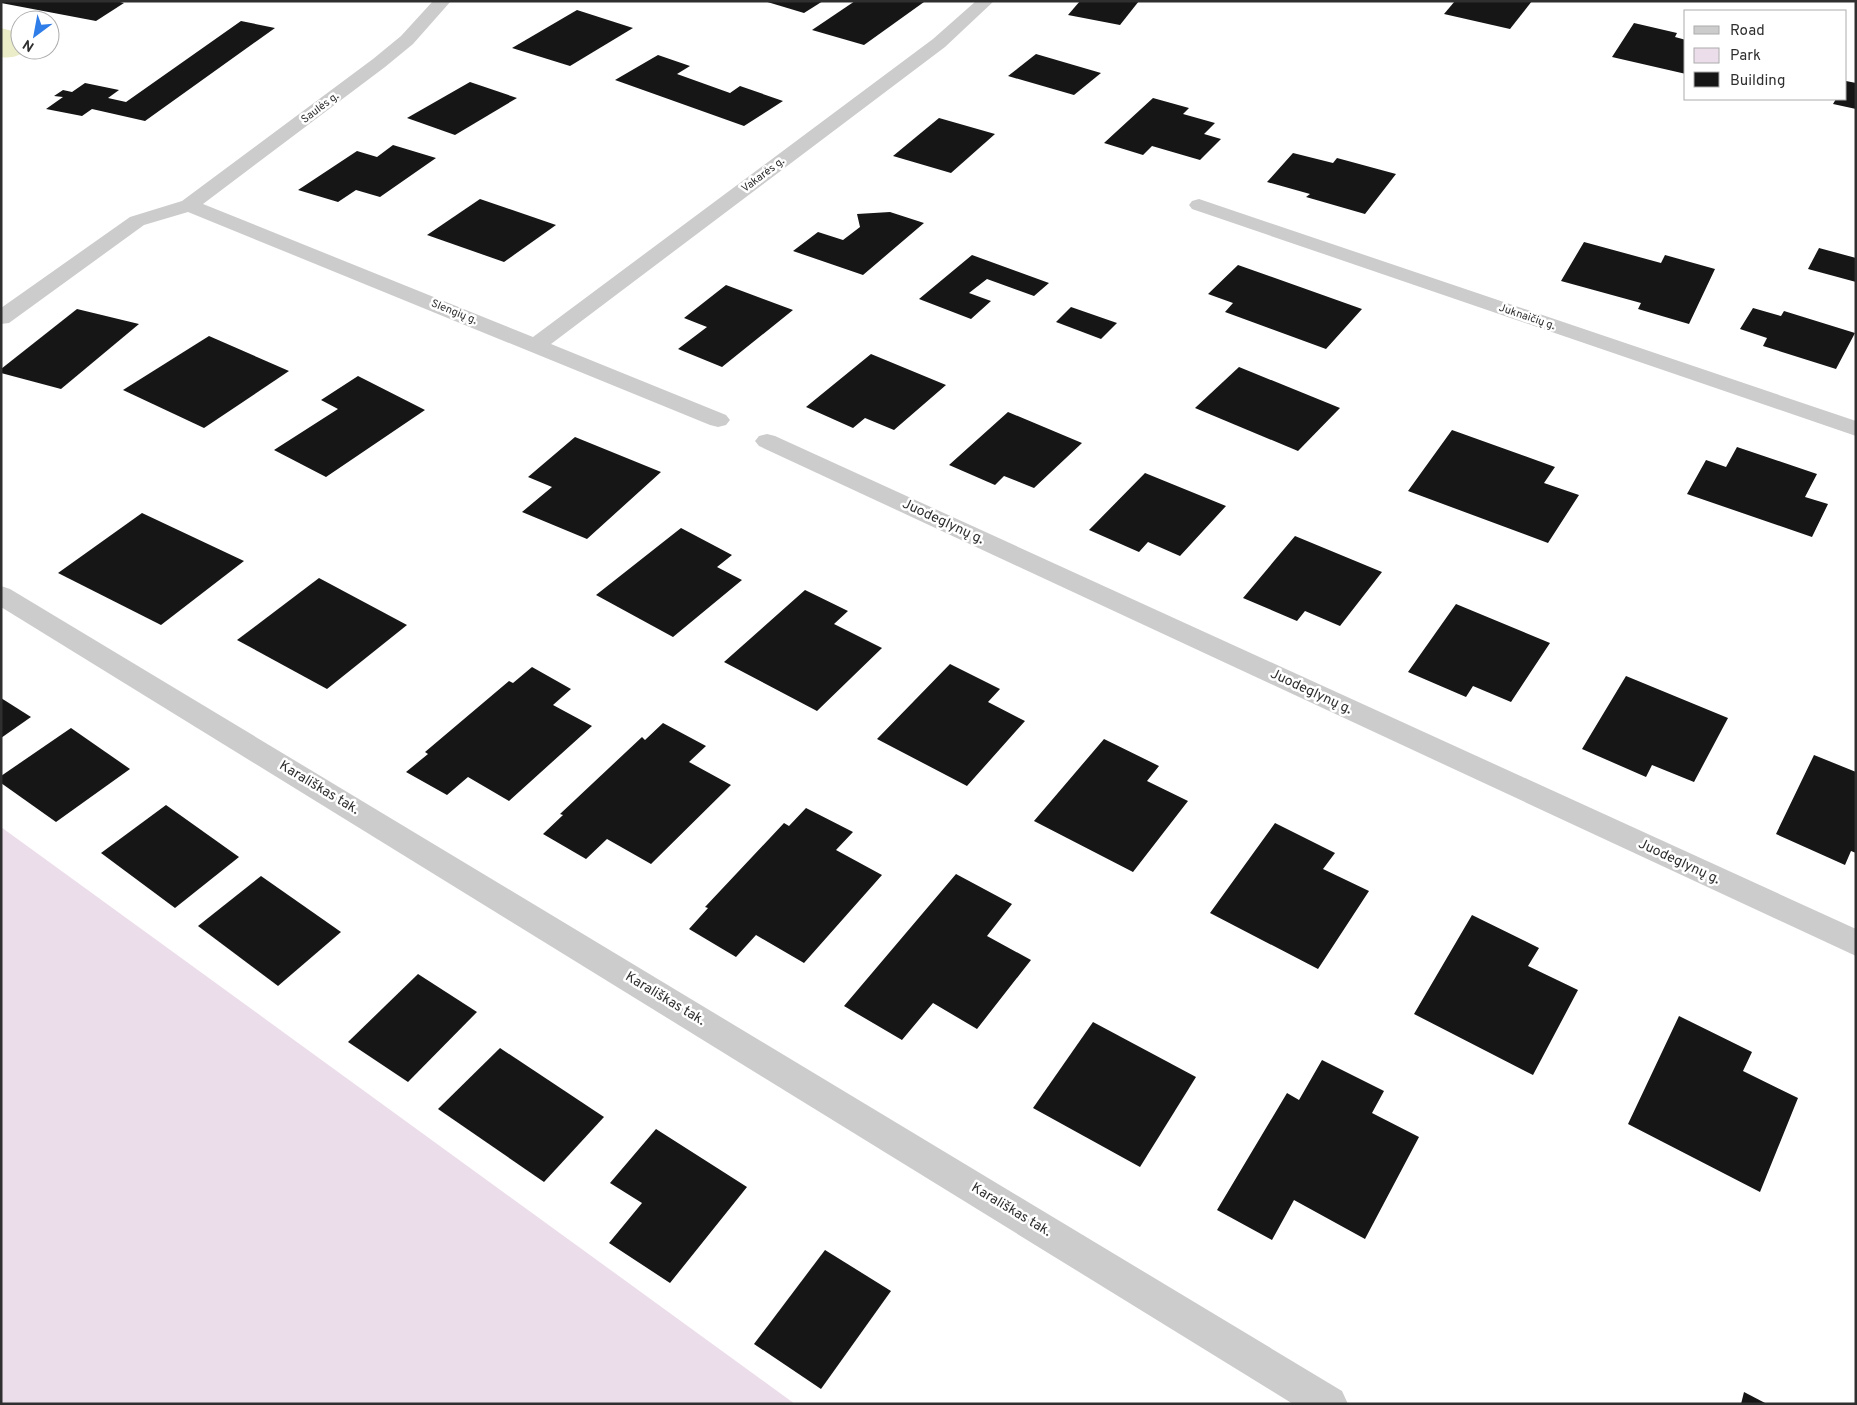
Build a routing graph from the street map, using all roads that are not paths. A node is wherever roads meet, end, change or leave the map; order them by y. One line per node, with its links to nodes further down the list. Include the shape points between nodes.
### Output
1 (443, 1): 4 (street, Saulės g., via 407,40 380,63)
2 (986, 1): 6 (street, Vakarės g., via 939,43)
3 (1199, 204): 8 (street, Juknaičių g.)
4 (189, 206): 5 (street, via 137,221); 6 (street, Slengių g.)
5 (1, 318)
6 (536, 345): 7 (street, Slengių g.)
7 (718, 420)
8 (1856, 430)
9 (767, 441): 11 (street, Juodeglynų g.)
10 (1, 595): 12 (street, Karališkas tak.)
11 (1856, 943)
12 (1329, 1404)

